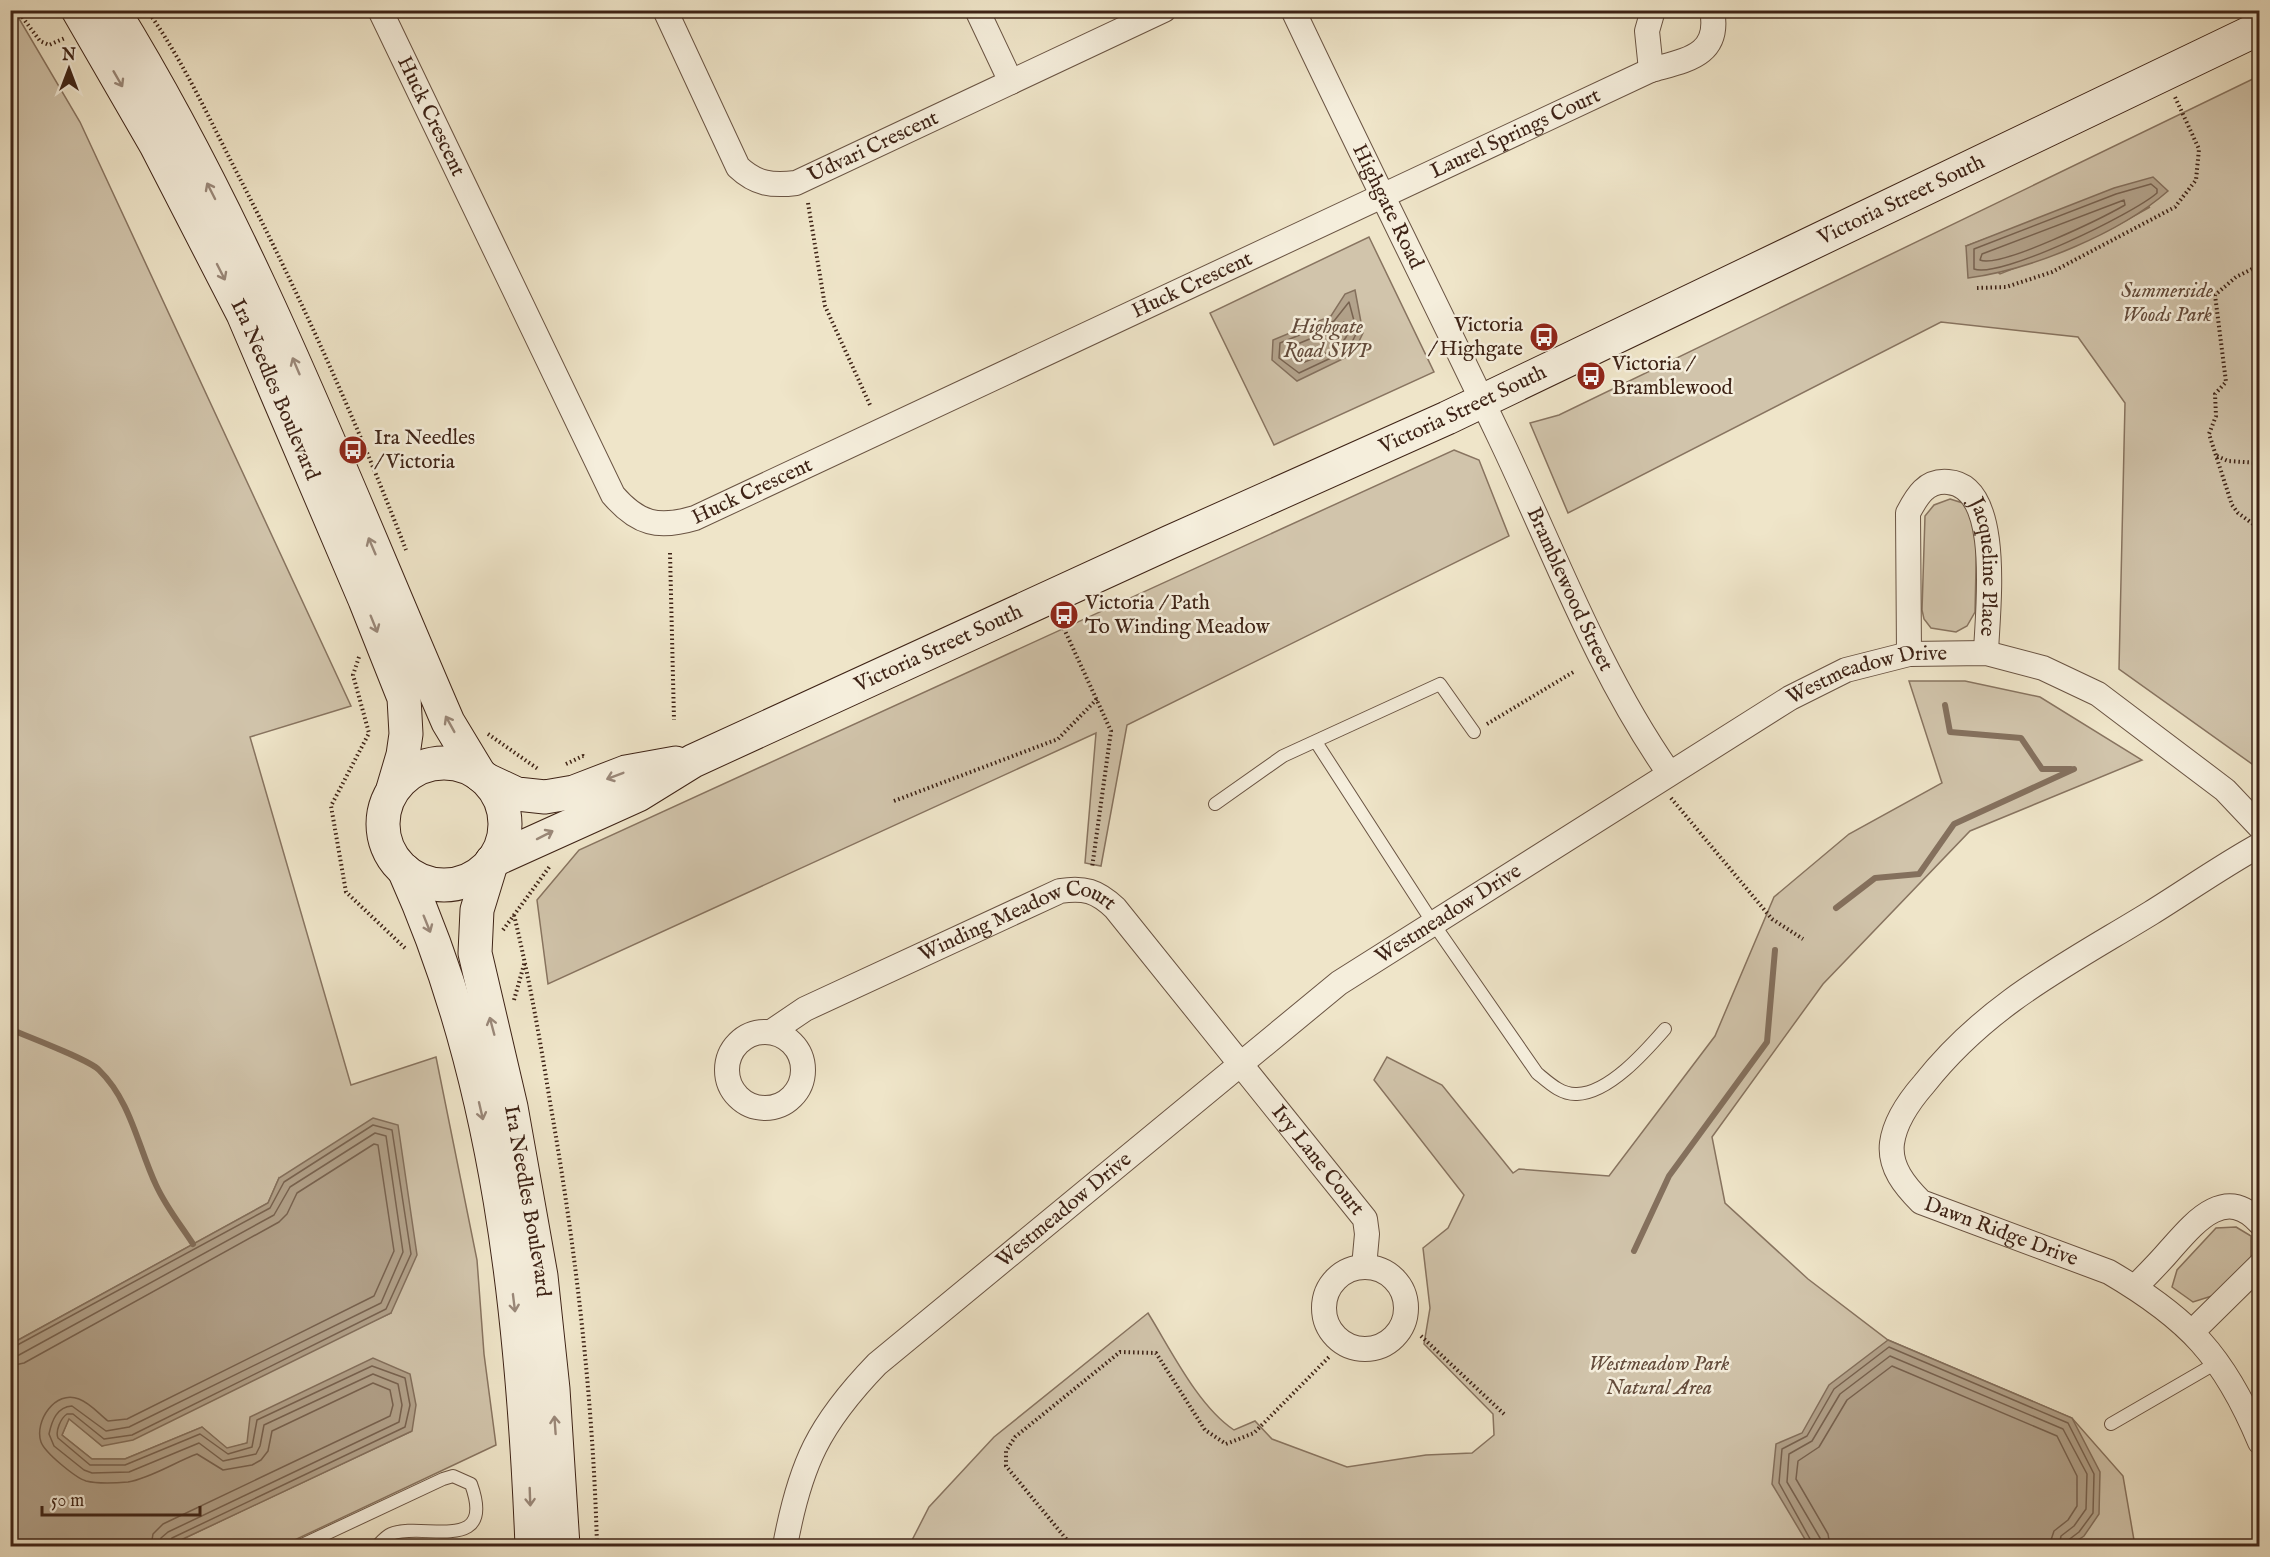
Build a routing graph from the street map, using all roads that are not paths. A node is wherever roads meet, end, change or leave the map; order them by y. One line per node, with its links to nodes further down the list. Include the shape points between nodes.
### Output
1 (380, 10): 12 (street, Huck Crescent, via 613,495 625,509 663,525 695,518)
2 (665, 10): 11 (street, Udvari Crescent, via 738,167 764,184 796,183)
3 (977, 10): 11 (street)
4 (1164, 10): 11 (street, Udvari Crescent)
5 (1293, 10): 12 (street, Highgate Road)
6 (1653, 10): 10 (street, via 1647,31)
7 (1712, 10): 10 (street, Laurel Springs Court, via 1715,27 1711,42 1699,54)
8 (92, 15): 19 (main road, Ira Needles Boulevard, one-way to 8, via 448,722 275,318 176,119); 21 (main road, Ira Needles Boulevard, one-way to 21, via 243,314 404,698 406,734)
9 (2259, 28): 13 (main road, Victoria Street South)
10 (1650, 70): 12 (street, Laurel Springs Court)
11 (1011, 82)
12 (1381, 197): 13 (street, Highgate Road)
13 (1481, 401): 18 (main road, Victoria Street South); 20 (street, Bramblewood Street, via 1590,637)
14 (1986, 653): 15 (street, Westmeadow Drive); 15 (street, Jacqueline Place, via 1988,532 1980,506 1967,490 1953,482 1938,481 1925,487 1908,513); 23 (street, Westmeadow Drive, via 2043,668 2098,694 2225,790)
15 (1909, 654): 20 (street, Westmeadow Drive, via 1837,675 1790,698)
16 (1474, 732): 17 (lane, via 1440,684)
17 (1316, 742): 22 (lane, via 1283,756); 27 (lane)
18 (693, 761): 19 (main road, Victoria Street South, one-way to 19, via 626,772 574,792 545,797 517,794); 25 (main road, Victoria Street South, one-way to 18, via 638,795)
19 (483, 778): 21 (main road, via 455,764 431,764 412,771); 25 (main road, via 498,796 505,820 501,845)
20 (1669, 784): 27 (street, Westmeadow Drive)
21 (393, 789): 26 (main road, via 384,808 383,835 391,855)
22 (1215, 804)
23 (2259, 827)
24 (2259, 845): 34 (street, Dawn Ridge Drive, via 2027,988 1987,1017 1947,1054 1922,1086 1894,1134 1895,1168 1903,1185 1921,1202 2109,1272)
25 (492, 861): 26 (main road, via 469,879 447,885 426,882); 42 (main road, Ira Needles Boulevard, one-way to 25, via 553,1389 540,1276 511,1107 475,953 477,910)
26 (404, 870): 41 (main road, Ira Needles Boulevard, one-way to 41, via 441,958 489,1142 520,1355)
27 (1433, 923): 28 (lane, via 1537,1073 1558,1090 1575,1095 1592,1091 1634,1064); 30 (street, Westmeadow Drive, via 1339,983)
28 (1665, 1029)
29 (771, 1032): 30 (street, Winding Meadow Court, via 806,1009 1060,891 1075,889 1102,896 1115,908)
30 (1240, 1064): 33 (street, Ivy Lane Court, via 1365,1219); 43 (street, Westmeadow Drive, via 877,1364 842,1400 817,1439 794,1495)
31 (2259, 1223): 34 (street, via 2252,1214 2235,1207 2207,1213)
32 (2259, 1265): 35 (street)
33 (1364, 1267)
34 (2135, 1287): 35 (street, Dawn Ridge Drive)
35 (2193, 1331): 36 (street, Dawn Ridge Drive)
36 (2218, 1362): 37 (lane); 38 (street, Dawn Ridge Drive, via 2237,1390)
37 (2111, 1424)
38 (2259, 1442)
39 (300, 1546): 40 (lane, via 443,1479 453,1476 471,1484 477,1508 473,1521 464,1530 391,1534)
40 (377, 1546)
41 (532, 1546)
42 (563, 1546)
43 (785, 1546)

